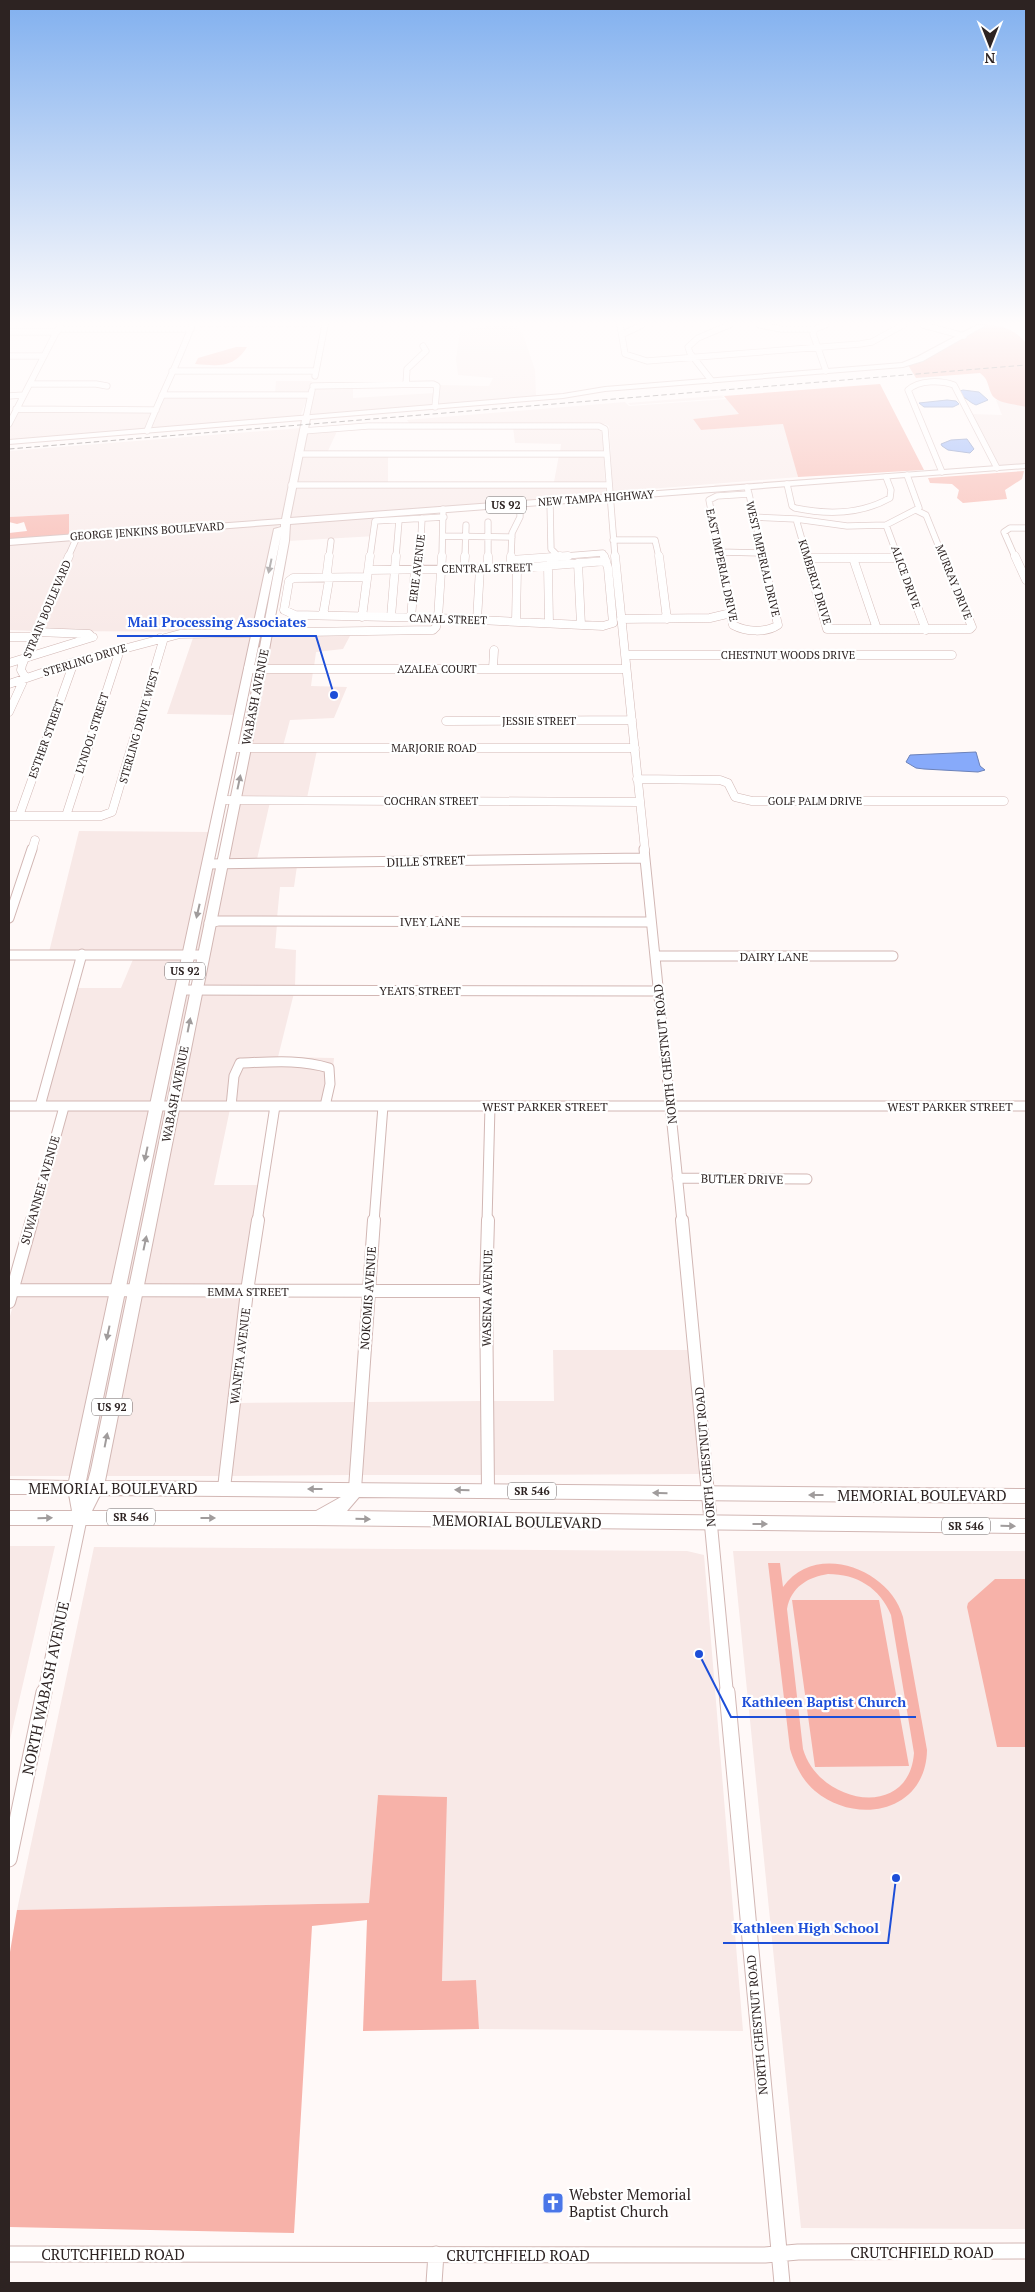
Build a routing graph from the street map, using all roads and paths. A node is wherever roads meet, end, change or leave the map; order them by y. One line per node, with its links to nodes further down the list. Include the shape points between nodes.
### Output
1 (303, 431): 7 (main road)
2 (135, 432): 6 (main road)
3 (604, 432): 8 (street, NORTH CHESTNUT ROAD)
4 (926, 432): 11 (street)
5 (978, 432): 10 (street)
6 (9, 442)
7 (298, 454): 8 (street); 15 (main road)
8 (607, 454): 16 (street, NORTH CHESTNUT ROAD)
9 (1026, 466): 10 (main road, NEW TAMPA HIGHWAY / US 92)
10 (997, 468): 11 (main road, NEW TAMPA HIGHWAY / US 92)
11 (942, 472): 12 (main road, NEW TAMPA HIGHWAY / US 92)
12 (907, 475): 13 (main road, NEW TAMPA HIGHWAY / US 92); 21 (street, via 919,508)
13 (886, 477): 14 (main road, NEW TAMPA HIGHWAY / US 92); 14 (street, via 890,498 872,507 848,512 795,508)
14 (787, 484): 17 (main road, NEW TAMPA HIGHWAY / US 92)
15 (291, 485): 16 (street); 27 (main road)
16 (608, 485): 18 (street, NORTH CHESTNUT ROAD)
17 (748, 491): 18 (main road, NEW TAMPA HIGHWAY / US 92); 23 (street, WEST IMPERIAL DRIVE); 40 (street, EAST IMPERIAL DRIVE, via 709,499)
18 (610, 497): 19 (main road, NEW TAMPA HIGHWAY / US 92); 37 (street, NORTH CHESTNUT ROAD)
19 (550, 502): 20 (main road, NEW TAMPA HIGHWAY / US 92); 42 (street, via 551,549)
20 (520, 504): 22 (main road, NEW TAMPA HIGHWAY / US 92); 36 (street, via 520,517 512,530)
21 (916, 510): 30 (street); 77 (street, MURRAY DRIVE, via 926,515 972,627 967,630)
22 (443, 513): 24 (street); 27 (main road, NEW TAMPA HIGHWAY / US 92); 32 (street)
23 (753, 517): 25 (street); 41 (street, WEST IMPERIAL DRIVE)
24 (422, 518): 26 (street); 54 (street, ERIE AVENUE)
25 (796, 519): 30 (street, via 844,526); 43 (street, KIMBERLY DRIVE)
26 (399, 520): 56 (street); 57 (street, via 375,522)
27 (286, 521): 34 (main road, GEORGE JENKINS BOULEVARD); 60 (main road, WABASH AVENUE / US 92, one-way to 60, via 278,529); 61 (main road, WABASH AVENUE / US 92)
28 (488, 522): 35 (street)
29 (466, 525): 33 (street)
30 (886, 525): 45 (street, ALICE DRIVE)
31 (1026, 528): 59 (street, via 1010,528 1004,532)
32 (443, 536): 33 (street); 55 (street)
33 (465, 536): 35 (street); 50 (street)
34 (77, 537): 39 (main road, GEORGE JENKINS BOULEVARD); 80 (street, STRAIN BOULEVARD)
35 (488, 537): 36 (street); 52 (street)
36 (512, 537): 46 (street)
37 (613, 540): 69 (street, NORTH CHESTNUT ROAD); 70 (street, via 655,540)
38 (332, 541): 58 (street)
39 (9, 542)
40 (720, 552): 41 (street); 63 (street, EAST IMPERIAL DRIVE)
41 (761, 553): 75 (street, WEST IMPERIAL DRIVE)
42 (560, 556): 46 (street); 47 (street, via 603,553); 49 (street)
43 (808, 558): 44 (street); 76 (street, KIMBERLY DRIVE, via 827,629)
44 (853, 558): 45 (street); 76 (street)
45 (899, 558): 77 (street, ALICE DRIVE)
46 (511, 560): 53 (street)
47 (606, 561): 48 (street, CENTRAL STREET); 74 (street, CANAL STREET, via 613,621 609,625)
48 (578, 563): 49 (street, CENTRAL STREET); 74 (street)
49 (548, 566): 53 (street, CENTRAL STREET); 73 (street)
50 (464, 568): 51 (street, CENTRAL STREET); 55 (street, CENTRAL STREET)
51 (480, 568): 52 (street, CENTRAL STREET); 71 (street)
52 (488, 568): 53 (street, CENTRAL STREET)
53 (514, 568): 72 (street, via 517,569)
54 (418, 569): 55 (street, CENTRAL STREET); 56 (street, CENTRAL STREET); 67 (street, ERIE AVENUE, via 415,570)
55 (441, 569): 68 (street)
56 (395, 570): 57 (street, CENTRAL STREET); 66 (street)
57 (368, 573): 58 (street, CENTRAL STREET); 65 (street)
58 (328, 577): 62 (street, CENTRAL STREET, via 296,577 289,581 284,610); 64 (street)
59 (1026, 580)
60 (265, 591): 61 (main road); 79 (main road, WABASH AVENUE / US 92)
61 (276, 591): 78 (main road, WABASH AVENUE / US 92)
62 (287, 613): 64 (street, CANAL STREET)
63 (731, 613): 70 (street, via 710,618); 75 (street, EAST IMPERIAL DRIVE, via 733,625 738,628 770,629)
64 (322, 615): 65 (street, CANAL STREET)
65 (362, 617): 66 (street, CANAL STREET)
66 (391, 617): 67 (street, CANAL STREET)
67 (411, 618): 68 (street, CANAL STREET)
68 (438, 618): 71 (street, CANAL STREET); 78 (street, STERLING DRIVE, via 436,629 430,631)
69 (621, 618): 70 (street); 85 (street, NORTH CHESTNUT ROAD)
70 (668, 618)
71 (477, 620): 72 (street, CANAL STREET)
72 (516, 622): 73 (street, CANAL STREET)
73 (548, 623): 74 (street, CANAL STREET)
74 (581, 625)
75 (778, 625)
76 (877, 629): 77 (street, MURRAY DRIVE)
77 (926, 630)
78 (268, 631): 79 (street, STERLING DRIVE); 91 (main road, WABASH AVENUE / US 92)
79 (256, 634): 82 (street, STERLING DRIVE, via 192,633); 90 (main road, WABASH AVENUE / US 92)
80 (35, 635): 81 (street); 87 (street, STRAIN BOULEVARD); 87 (street, via 88,634 93,637)
81 (9, 637)
82 (160, 638): 83 (street, STERLING DRIVE); 109 (street, STERLING DRIVE WEST, via 163,641 158,660 114,810 100,816)
83 (116, 650): 89 (street, STERLING DRIVE); 109 (street, LYNDOL STREET, via 118,656)
84 (494, 650): 92 (street)
85 (625, 654): 86 (street, CHESTNUT WOODS DRIVE); 93 (street, NORTH CHESTNUT ROAD)
86 (952, 655)
87 (26, 657): 88 (street); 94 (street, STRAIN BOULEVARD, via 21,670 25,677)
88 (9, 662)
89 (74, 662): 94 (street, STERLING DRIVE); 108 (street, ESTHER STREET)
90 (248, 669): 91 (street, AZALEA COURT); 99 (main road, WABASH AVENUE / US 92)
91 (261, 669): 92 (street, AZALEA COURT); 100 (main road, WABASH AVENUE / US 92)
92 (494, 669): 93 (street, AZALEA COURT)
93 (626, 669): 97 (street, NORTH CHESTNUT ROAD)
94 (22, 680): 95 (street, STERLING DRIVE); 96 (street, STRAIN BOULEVARD)
95 (9, 684)
96 (9, 712)
97 (632, 720): 98 (street, JESSIE STREET); 101 (street, NORTH CHESTNUT ROAD)
98 (446, 721)
99 (233, 748): 100 (street, MARJORIE ROAD); 103 (main road, WABASH AVENUE / US 92)
100 (246, 748): 101 (street, MARJORIE ROAD); 104 (main road, WABASH AVENUE / US 92, one-way to 100)
101 (635, 748): 102 (street, NORTH CHESTNUT ROAD)
102 (638, 779): 105 (street, NORTH CHESTNUT ROAD); 106 (street, GOLF PALM DRIVE, via 720,780 730,786 735,797 752,801)
103 (222, 800): 104 (street, COCHRAN STREET); 112 (main road, WABASH AVENUE / US 92)
104 (235, 800): 105 (street, COCHRAN STREET); 113 (main road, WABASH AVENUE / US 92)
105 (639, 802): 111 (street, NORTH CHESTNUT ROAD)
106 (1004, 802)
107 (9, 816): 108 (street)
108 (18, 816): 109 (street)
109 (66, 816)
110 (35, 840): 114 (street)
111 (644, 858): 113 (street, DILLE STREET); 115 (street, NORTH CHESTNUT ROAD)
112 (208, 864): 113 (street, DILLE STREET); 118 (main road, WABASH AVENUE / US 92, one-way to 118)
113 (222, 864): 116 (main road, WABASH AVENUE / US 92)
114 (9, 918)
115 (651, 922): 116 (street, IVEY LANE); 121 (street, NORTH CHESTNUT ROAD)
116 (209, 923): 120 (main road, WABASH AVENUE / US 92)
117 (82, 954): 118 (street); 119 (street); 127 (street)
118 (188, 954): 120 (street); 123 (main road, WABASH AVENUE / US 92)
119 (9, 955)
120 (203, 955): 124 (main road, WABASH AVENUE / US 92)
121 (655, 956): 122 (street, DAIRY LANE); 125 (street, NORTH CHESTNUT ROAD)
122 (893, 956)
123 (181, 990): 124 (street, YEATS STREET); 136 (main road, WABASH AVENUE / US 92)
124 (196, 990): 125 (street, YEATS STREET); 137 (main road, WABASH AVENUE / US 92, one-way to 124)
125 (658, 991): 134 (street, NORTH CHESTNUT ROAD)
126 (9, 1106): 127 (street)
127 (40, 1106): 128 (street, WEST PARKER STREET)
128 (64, 1106): 136 (street, WEST PARKER STREET); 140 (street, SUWANNEE AVENUE)
129 (231, 1106): 130 (street, WEST PARKER STREET); 131 (street, via 234,1076 240,1064 284,1062 316,1063 329,1068 330,1084); 137 (street, WEST PARKER STREET)
130 (275, 1106): 131 (street, WEST PARKER STREET); 143 (street, WANETA AVENUE)
131 (325, 1106): 132 (street, WEST PARKER STREET)
132 (383, 1106): 133 (street, WEST PARKER STREET); 144 (street, NOKOMIS AVENUE)
133 (490, 1106): 134 (street, WEST PARKER STREET); 145 (street, WASENA AVENUE)
134 (670, 1106): 135 (street, WEST PARKER STREET); 138 (street, NORTH CHESTNUT ROAD)
135 (1026, 1106)
136 (156, 1107): 137 (street, WEST PARKER STREET); 141 (main road, WABASH AVENUE / US 92, one-way to 141)
137 (173, 1107): 142 (main road, WABASH AVENUE / US 92, one-way to 137)
138 (677, 1178): 139 (street, BUTLER DRIVE); 153 (street, NORTH CHESTNUT ROAD)
139 (807, 1179)
140 (10, 1290): 141 (street, EMMA STREET); 146 (street, SUWANNEE AVENUE)
141 (117, 1291): 142 (street, EMMA STREET); 147 (main road, WABASH AVENUE / US 92, one-way to 147)
142 (136, 1291): 143 (street, EMMA STREET); 148 (main road, WABASH AVENUE / US 92, one-way to 142)
143 (248, 1291): 144 (street, EMMA STREET); 150 (street, WANETA AVENUE)
144 (368, 1291): 145 (street, EMMA STREET); 151 (street, NOKOMIS AVENUE)
145 (486, 1291): 152 (street, WASENA AVENUE)
146 (9, 1302)
147 (76, 1487): 148 (main road, MEMORIAL BOULEVARD / SR 546); 149 (main road, MEMORIAL BOULEVARD); 155 (main road, WABASH AVENUE)
148 (96, 1487): 150 (main road, MEMORIAL BOULEVARD / SR 546); 155 (main road, WABASH AVENUE / US 92)
149 (9, 1488)
150 (224, 1488): 151 (main road, MEMORIAL BOULEVARD / SR 546, one-way to 150)
151 (356, 1489): 152 (main road, MEMORIAL BOULEVARD / SR 546, one-way to 151); 157 (main road, via 342,1507)
152 (488, 1490): 153 (main road, MEMORIAL BOULEVARD / SR 546, one-way to 152)
153 (709, 1494): 154 (main road, MEMORIAL BOULEVARD / SR 546, one-way to 153); 158 (street, NORTH CHESTNUT ROAD)
154 (1026, 1496)
155 (81, 1517): 156 (main road, MEMORIAL BOULEVARD, one-way to 155); 157 (main road, MEMORIAL BOULEVARD / SR 546, one-way to 157); 160 (street, NORTH WABASH AVENUE)
156 (9, 1518)
157 (314, 1518): 158 (main road, MEMORIAL BOULEVARD / SR 546, one-way to 158)
158 (711, 1523): 159 (main road, MEMORIAL BOULEVARD / SR 546, one-way to 159); 162 (street, NORTH CHESTNUT ROAD)
159 (1026, 1526)
160 (9, 1859)
161 (1026, 2251): 162 (street, CRUTCHFIELD ROAD)
162 (780, 2253): 164 (street, CRUTCHFIELD ROAD); 166 (street, NORTH CHESTNUT ROAD)
163 (9, 2254): 164 (street, CRUTCHFIELD ROAD)
164 (436, 2254): 165 (street)
165 (434, 2283)
166 (782, 2283)

